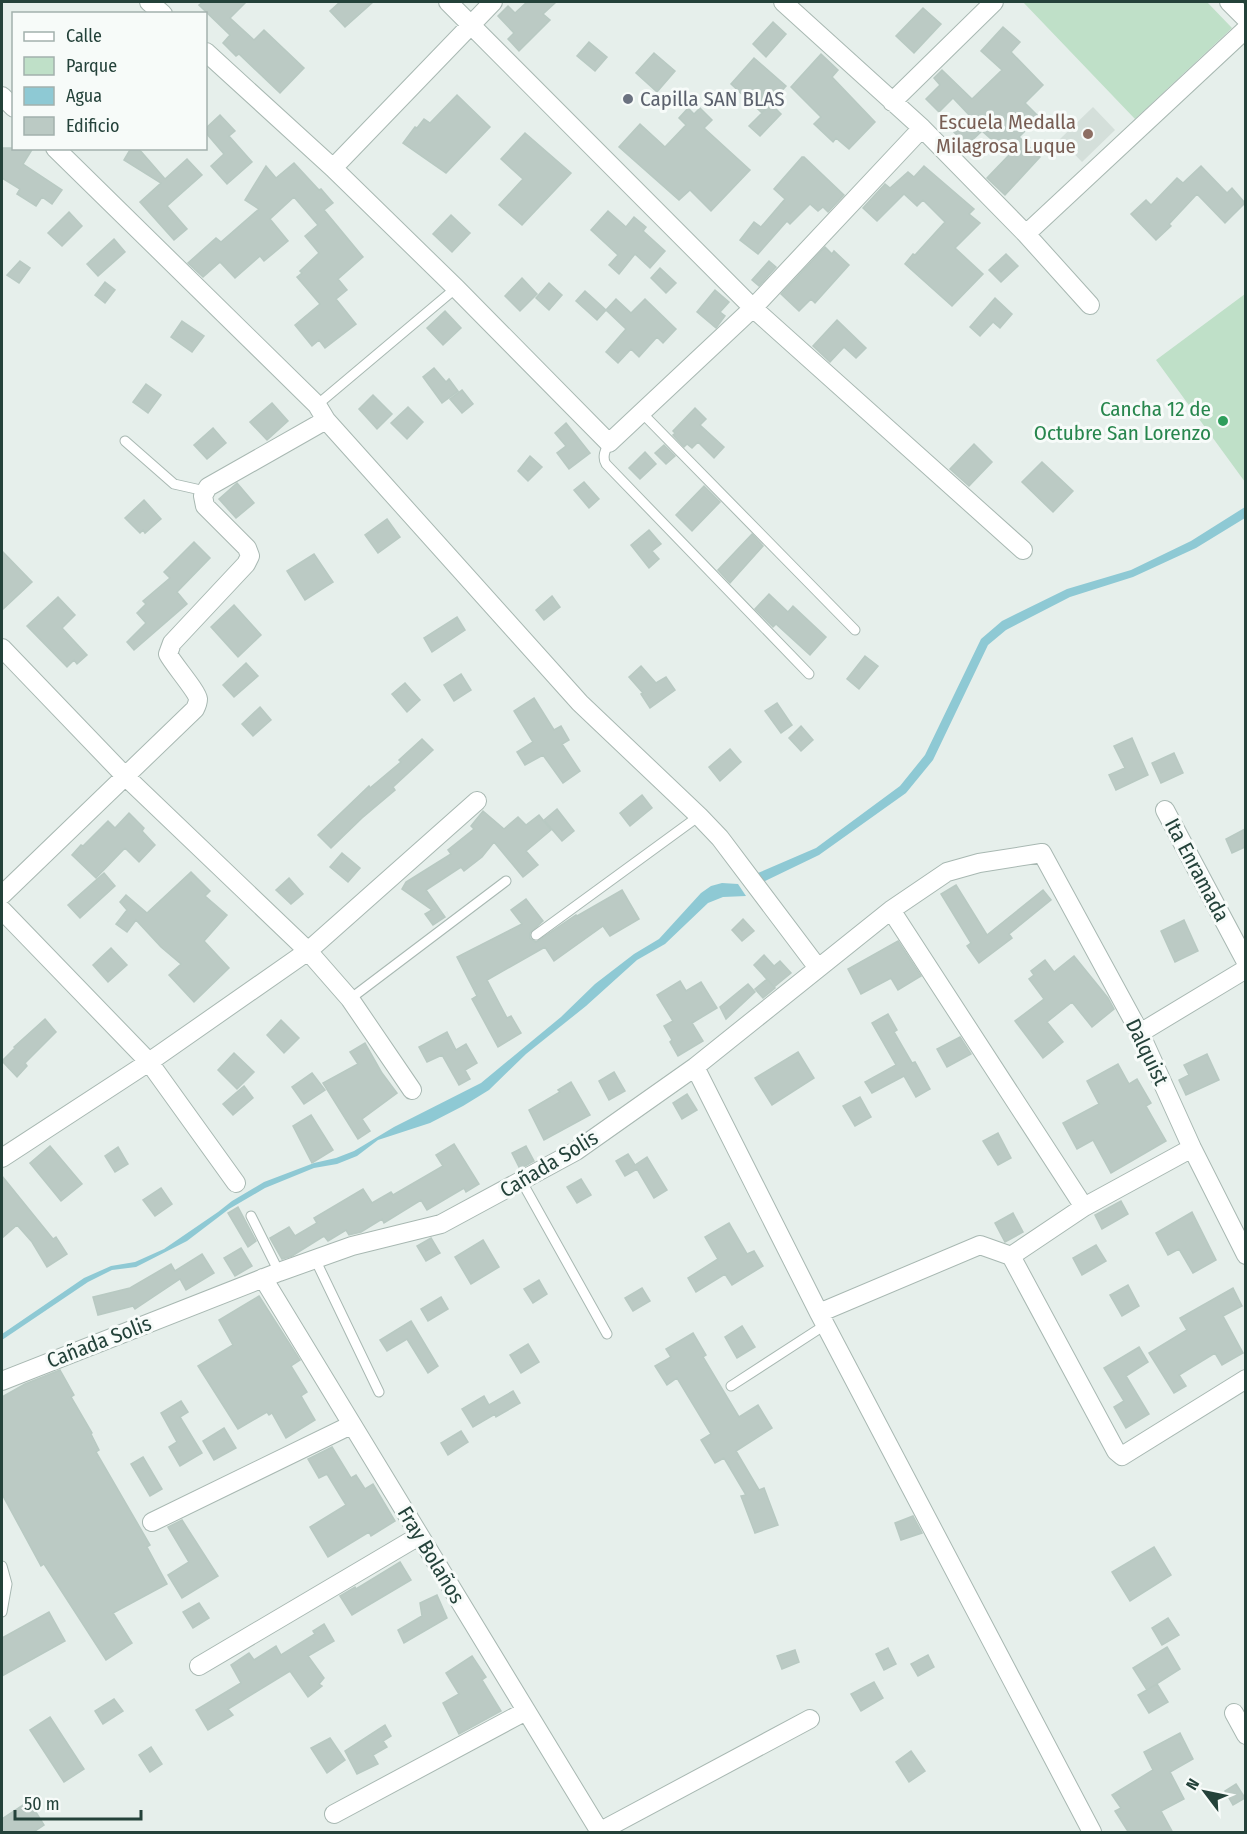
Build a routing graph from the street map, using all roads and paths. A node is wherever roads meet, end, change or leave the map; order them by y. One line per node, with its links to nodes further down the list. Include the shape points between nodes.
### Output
1 (448, 2): 7 (street)
2 (493, 2): 7 (street)
3 (783, 2): 10 (street)
4 (994, 2): 10 (street)
5 (1229, 2): 6 (street)
6 (1245, 19)
7 (472, 24): 13 (street); 17 (street)
8 (1245, 29): 14 (street)
9 (207, 53): 13 (street)
10 (891, 102): 11 (street)
11 (922, 128): 14 (street); 17 (street)
12 (58, 150): 18 (street)
13 (333, 168): 15 (street)
14 (1026, 234): 16 (street)
15 (456, 288): 18 (lane); 21 (street)
16 (1090, 305)
17 (753, 308): 19 (street); 23 (street)
18 (322, 413): 22 (street); 30 (street, via 580,703)
19 (642, 413): 21 (street); 24 (lane)
20 (125, 441): 22 (lane, via 174,484)
21 (609, 443): 26 (lane, via 606,464)
22 (205, 491): 27 (street, via 205,506 250,555 172,643 168,654 196,693 195,708)
23 (1023, 550)
24 (855, 630)
25 (2, 648): 27 (street)
26 (809, 674)
27 (125, 776): 33 (street); 37 (street)
28 (477, 801): 37 (street)
29 (1165, 810): 38 (street, Ita Enramada)
30 (699, 816): 36 (lane); 39 (street, via 729,848)
31 (1042, 853): 35 (street, Cañada Solis, via 947,872); 42 (street, Dalquist)
32 (506, 881): 41 (lane)
33 (2, 895)
34 (2, 909): 43 (street)
35 (891, 910): 39 (street, Cañada Solis); 50 (street)
36 (536, 935)
37 (308, 951): 41 (street); 43 (street)
38 (1245, 962)
39 (818, 968): 44 (street, Cañada Solis)
40 (1245, 969): 42 (street)
41 (350, 999): 45 (street)
42 (1140, 1033): 46 (street, Dalquist)
43 (149, 1062): 47 (street); 49 (street)
44 (695, 1066): 48 (street, Cañada Solis, via 576,1151); 56 (street)
45 (412, 1090)
46 (1192, 1148): 50 (street); 52 (street, Dalquist)
47 (2, 1158)
48 (522, 1182): 54 (street, Cañada Solis, via 441,1224); 57 (lane)
49 (236, 1183)
50 (1084, 1207): 53 (street)
51 (251, 1216): 55 (lane)
52 (1245, 1255)
53 (1011, 1257): 56 (street, via 980,1245); 58 (street, via 1119,1455)
54 (315, 1259): 55 (street, Cañada Solis); 61 (lane)
55 (271, 1275): 59 (street, Cañada Solis); 62 (street, Fray Bolaños)
56 (822, 1319): 60 (lane); 74 (street)
57 (607, 1334)
58 (1245, 1379)
59 (2, 1381)
60 (731, 1386)
61 (379, 1392)
62 (351, 1425): 63 (street); 64 (street, Fray Bolaños)
63 (152, 1522)
64 (419, 1536): 67 (street); 68 (street, Fray Bolaños)
65 (2, 1566): 66 (lane, via 7,1584)
66 (2, 1612)
67 (198, 1666)
68 (526, 1711): 72 (street); 73 (street, Fray Bolaños)
69 (1234, 1713): 71 (street)
70 (810, 1719): 73 (street)
71 (1245, 1735)
72 (334, 1814)
73 (600, 1832)
74 (1092, 1833)

